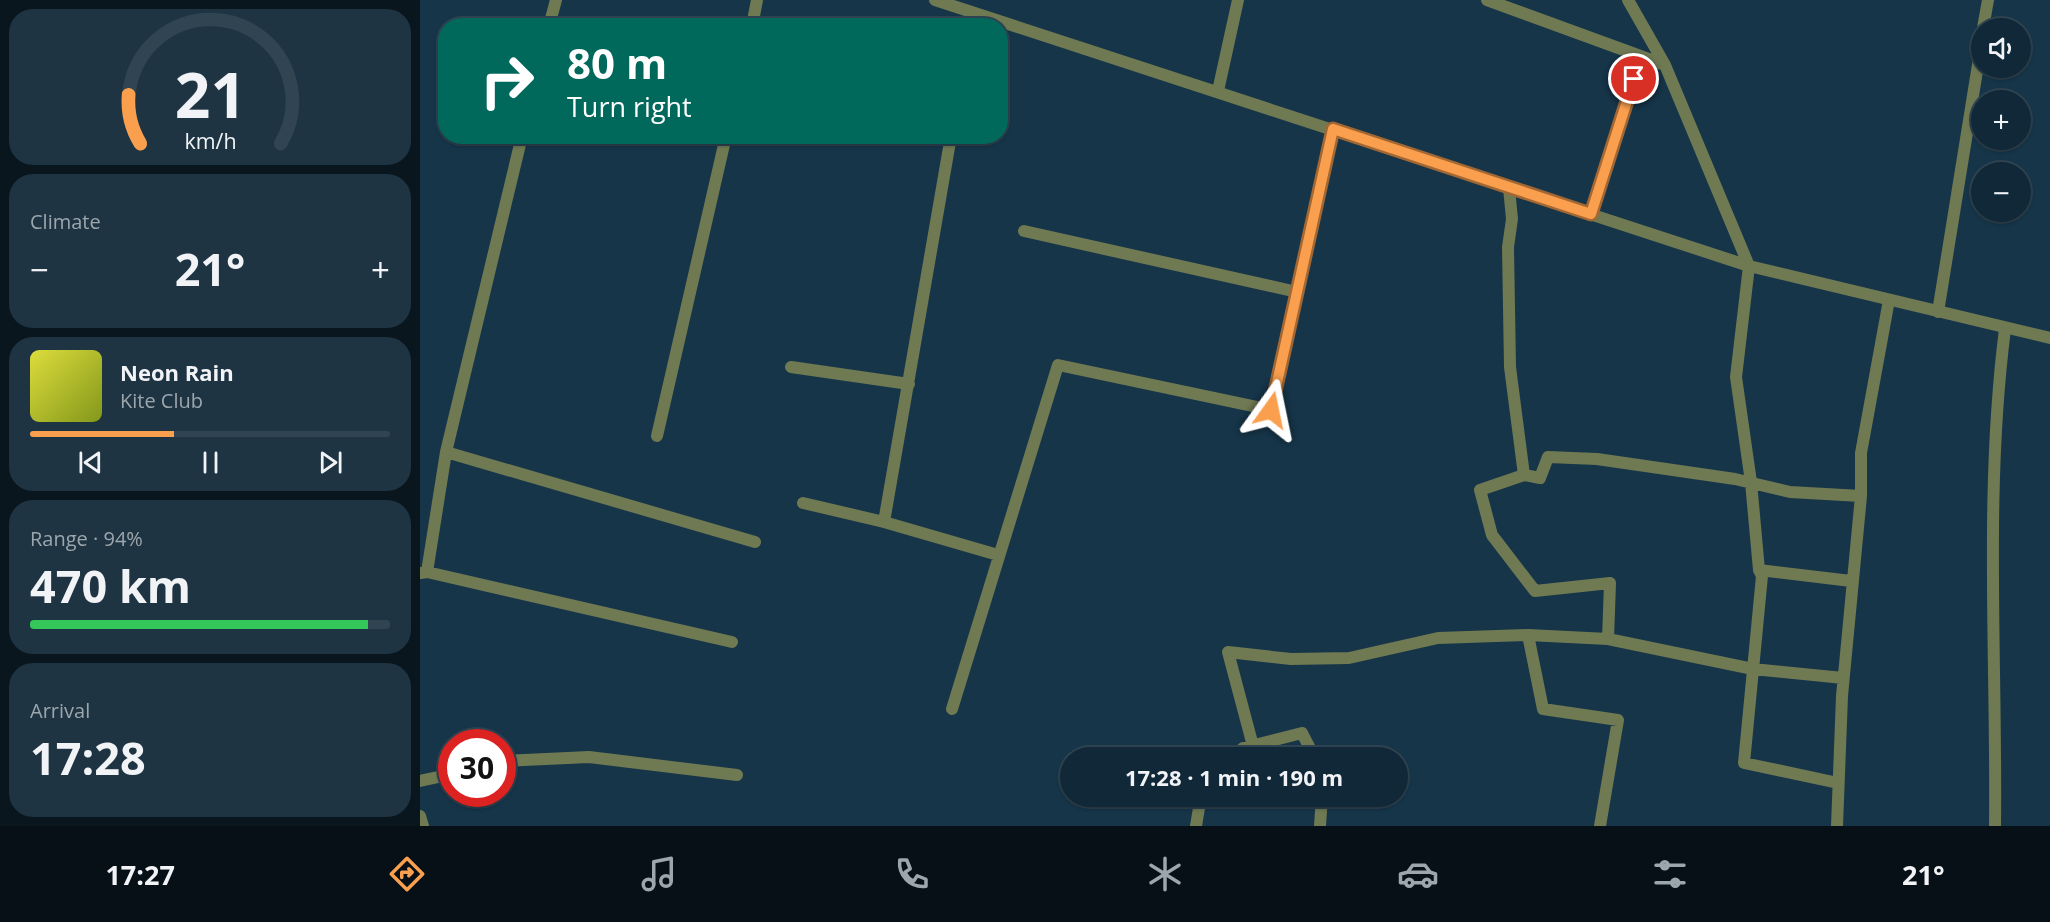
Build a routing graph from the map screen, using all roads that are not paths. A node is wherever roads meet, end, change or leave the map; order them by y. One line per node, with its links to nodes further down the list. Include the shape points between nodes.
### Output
1 (556, 0): 8 (street)
2 (757, 0): 9 (street)
3 (936, 0): 10 (street)
4 (1238, 0): 16 (street)
5 (1487, 0): 13 (street)
6 (1628, 0): 14 (street)
7 (1988, 0): 11 (street)
8 (551, 18)
9 (754, 18)
10 (969, 18)
11 (1985, 18)
12 (1008, 30): 16 (street)
13 (1641, 57): 14 (street); 22 (street)
14 (1665, 65): 24 (street)
15 (1976, 78): 27 (street)
16 (1218, 91): 17 (street)
17 (1333, 129): 21 (street); 25 (street)
18 (520, 144): 33 (street)
19 (724, 144): 32 (street)
20 (950, 144): 31 (street)
21 (1509, 188): 22 (street); 34 (street, via 1510,367)
22 (1591, 214): 24 (street)
23 (1024, 231): 25 (street)
24 (1749, 266): 26 (street); 35 (street, via 1736,377)
25 (1297, 292): 40 (street, via 1271,410 1058,365)
26 (1889, 300): 27 (street); 36 (street, via 1861,453)
27 (1938, 312): 28 (street)
28 (2005, 329): 29 (street); 66 (street, via 1996,402 1991,509)
29 (2050, 338)
30 (791, 367): 31 (street)
31 (909, 384): 38 (street)
32 (657, 436)
33 (446, 452): 39 (street); 42 (street)
34 (1524, 475): 35 (street, via 1540,478 1548,457 1597,459); 45 (street, via 1480,490 1492,535 1535,591 1610,583)
35 (1751, 482): 36 (street, via 1790,492); 41 (street)
36 (1861, 496): 43 (street)
37 (803, 503): 38 (street)
38 (884, 522): 40 (street)
39 (755, 542)
40 (998, 555): 49 (street)
41 (1759, 570): 43 (street); 47 (street, via 1762,576)
42 (424, 573): 46 (street)
43 (1851, 581): 48 (street)
44 (1528, 635): 45 (street); 50 (street, via 1438,638 1349,658 1290,659 1228,652); 64 (street, via 1543,709 1618,720)
45 (1608, 639): 47 (street)
46 (732, 642)
47 (1753, 669): 48 (street); 57 (street, via 1744,763)
48 (1843, 678): 57 (street)
49 (952, 709)
50 (1253, 746): 51 (street); 52 (street, via 1302,734)
51 (1248, 747)
52 (1309, 747)
53 (516, 760): 54 (street, via 589,757)
54 (737, 775)
55 (438, 777): 56 (street)
56 (420, 781)
57 (1838, 783): 65 (street)
58 (1199, 807): 62 (street)
59 (1321, 807): 63 (street)
60 (420, 816): 61 (street)
61 (423, 826)
62 (1196, 826)
63 (1320, 826)
64 (1600, 826)
65 (1837, 826)
66 (1995, 826)

